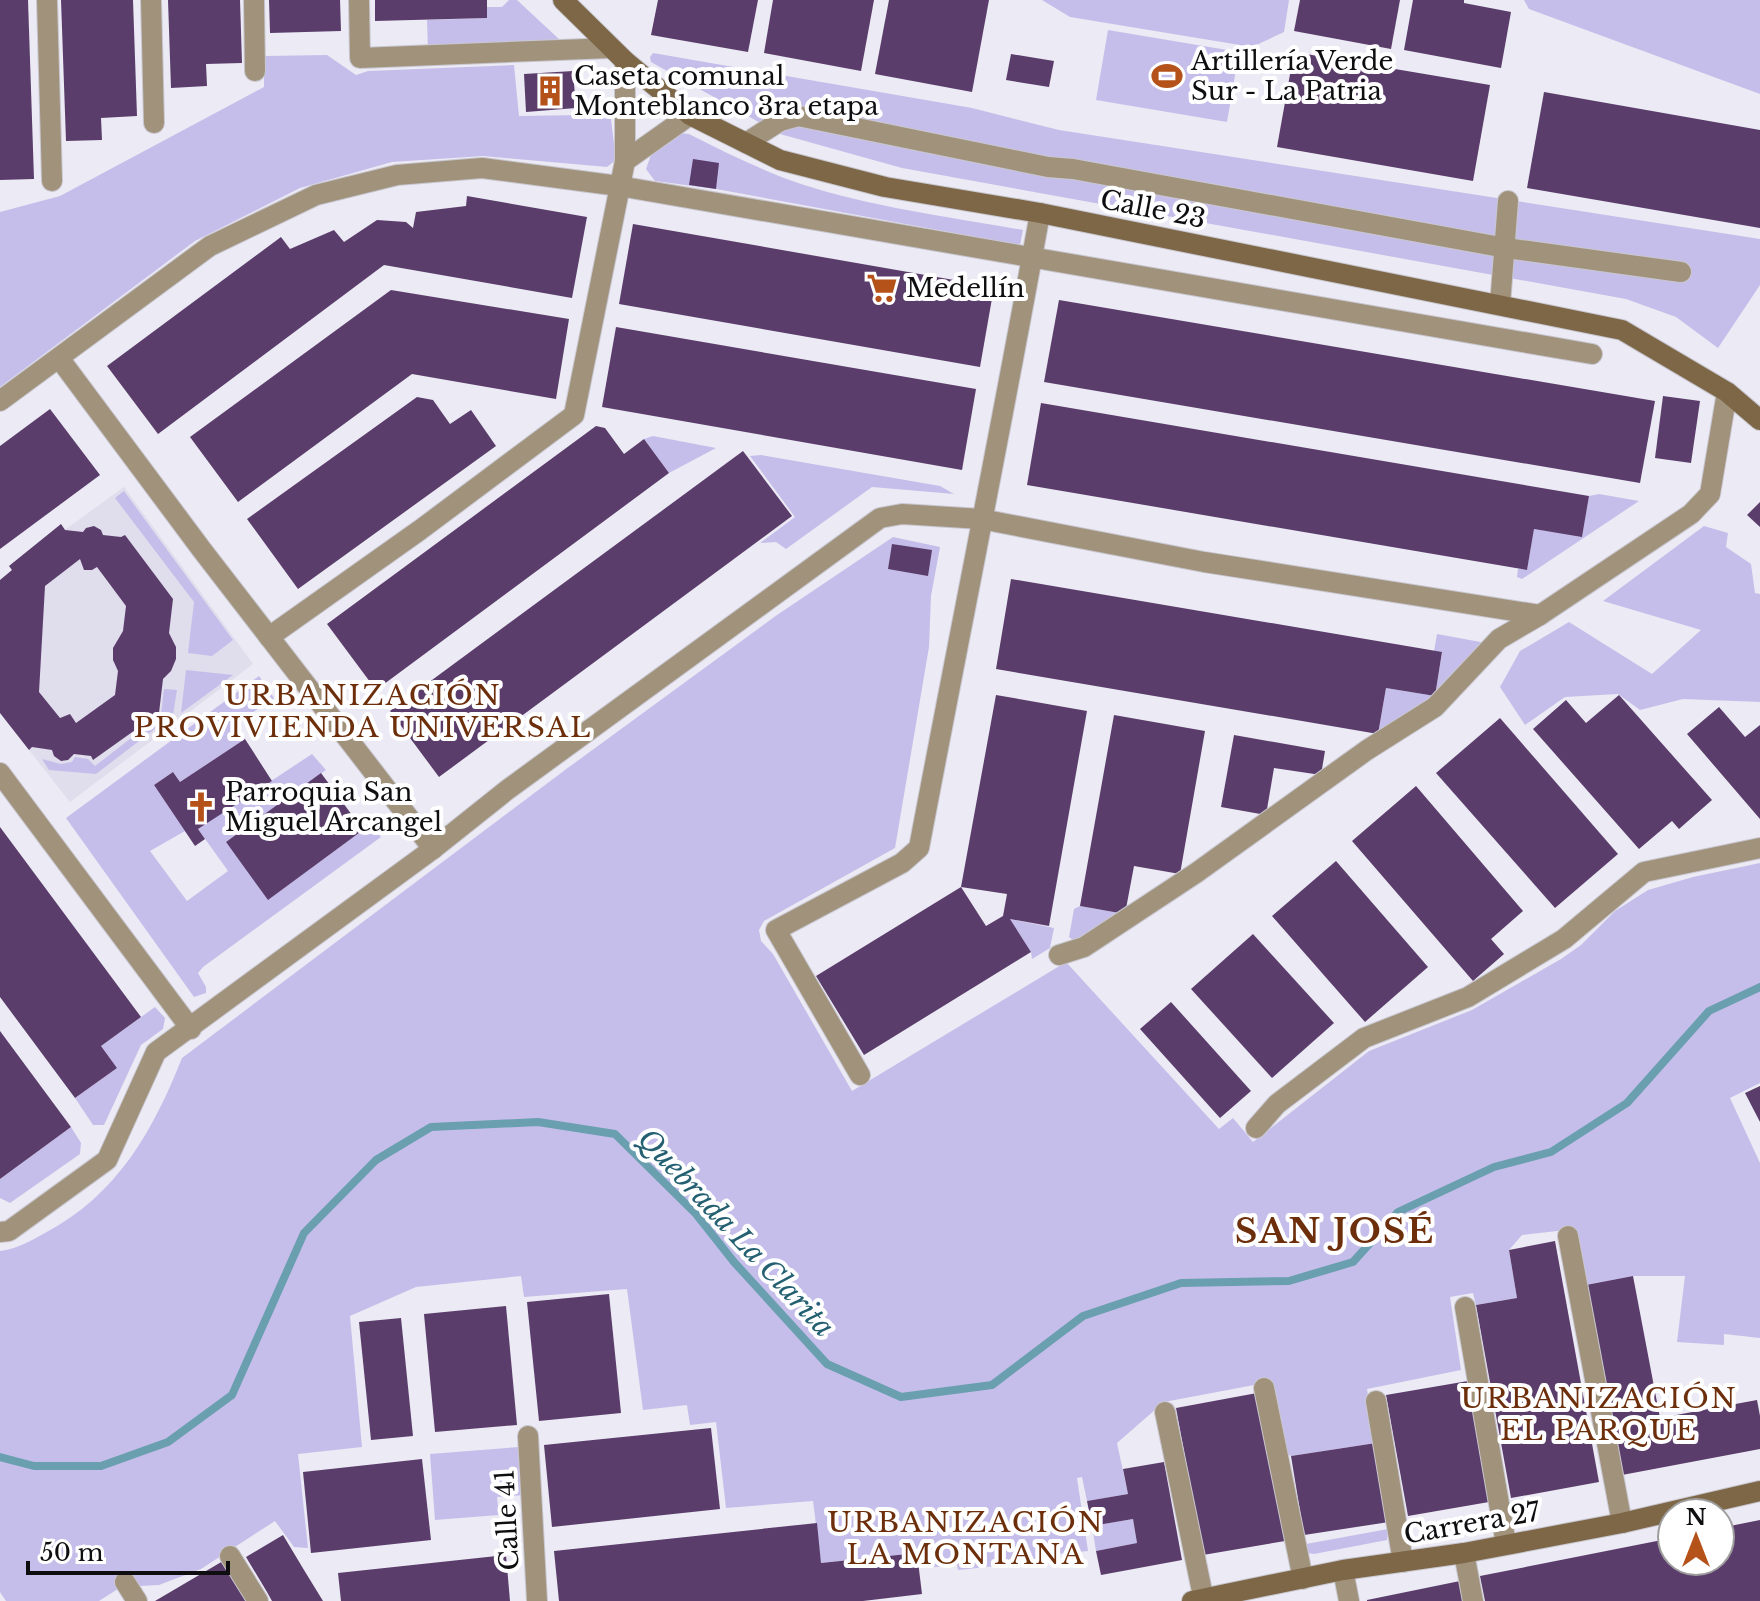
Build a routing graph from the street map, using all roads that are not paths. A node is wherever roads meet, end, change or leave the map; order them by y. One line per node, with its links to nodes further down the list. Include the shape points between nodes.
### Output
1 (47, 0): 12 (street)
2 (151, 0): 9 (street)
3 (254, 0): 7 (street)
4 (359, 0): 6 (street, via 360,58)
5 (563, 0): 6 (main road, Calle 23)
6 (618, 54): 8 (main road, Calle 23); 11 (street)
7 (255, 71)
8 (690, 115): 10 (main road, Calle 23); 11 (street)
9 (154, 123)
10 (746, 143): 15 (main road, Calle 23, via 780,160 885,187); 16 (street, via 798,116 1048,167)
11 (625, 161): 13 (street)
12 (52, 181)
13 (619, 186): 17 (street); 21 (street, via 482,168 397,175 316,195 210,246); 27 (street, via 574,415)
14 (1508, 201): 16 (street)
15 (1040, 213): 17 (street); 19 (main road, Calle 23)
16 (1506, 248): 18 (street); 19 (street)
17 (1032, 257): 20 (street); 25 (street)
18 (1681, 272)
19 (1500, 305): 22 (main road, Calle 23, via 1622,330)
20 (1592, 354)
21 (59, 358): 23 (street); 27 (street)
22 (1727, 392): 24 (main road, Calle 23); 26 (street, via 1710,494 1691,514)
23 (0, 401)
24 (1760, 420)
25 (981, 519): 26 (street, via 1204,562); 30 (street, via 902,514 880,518); 33 (street, via 919,848 902,863 776,930)
26 (1540, 615): 31 (street, via 1499,639 1435,707 1084,947)
27 (269, 637): 30 (street)
28 (0, 773): 32 (street)
29 (1760, 848): 34 (street, via 1644,872 1564,939 1468,997 1364,1038 1277,1104)
30 (433, 849): 32 (street)
31 (1059, 955)
32 (191, 1029): 35 (street, via 156,1052 107,1160 9,1231)
33 (860, 1075)
34 (1256, 1128)
35 (0, 1232)
36 (1568, 1236): 43 (street)
37 (1465, 1307): 44 (street)
38 (1264, 1388): 49 (street)
39 (1376, 1401): 47 (street)
40 (1165, 1412): 54 (street)
41 (528, 1436): 53 (street, Calle 41)
42 (1760, 1491): 43 (main road, Carrera 27)
43 (1622, 1523): 44 (main road, Carrera 27)
44 (1506, 1544): 45 (main road, Carrera 27)
45 (1464, 1553): 47 (main road, Carrera 27); 56 (street)
46 (230, 1556): 52 (street)
47 (1403, 1562): 48 (main road, Carrera 27)
48 (1343, 1570): 49 (main road, Carrera 27); 55 (street)
49 (1303, 1579): 54 (main road, Carrera 27)
50 (125, 1582): 51 (street)
51 (137, 1601)
52 (258, 1601)
53 (537, 1601)
54 (1200, 1601)
55 (1349, 1601)
56 (1473, 1601)

